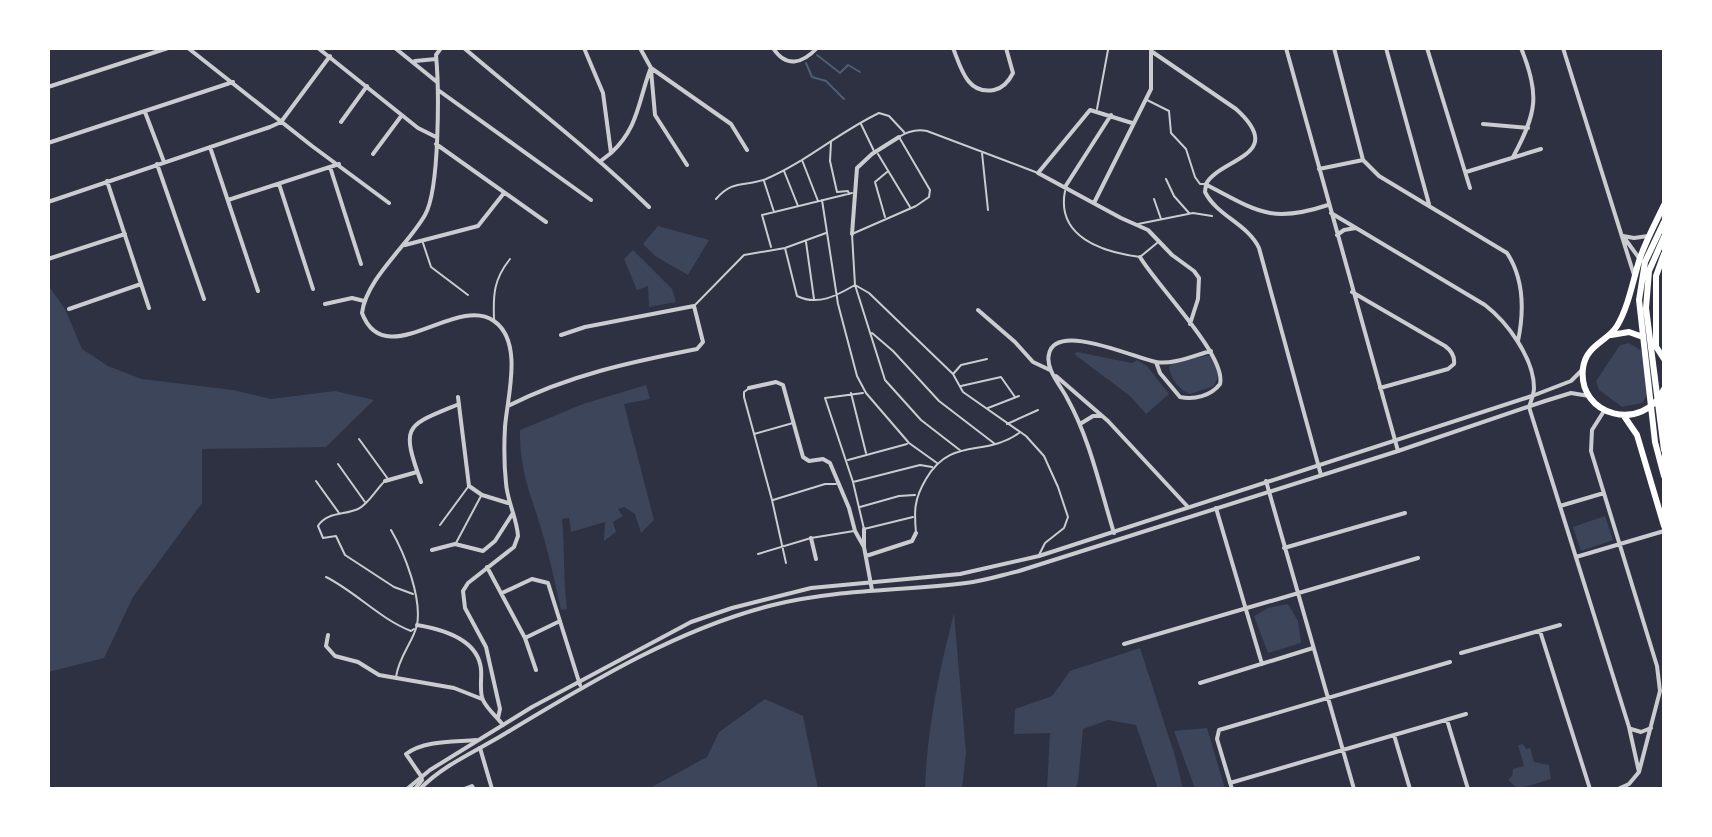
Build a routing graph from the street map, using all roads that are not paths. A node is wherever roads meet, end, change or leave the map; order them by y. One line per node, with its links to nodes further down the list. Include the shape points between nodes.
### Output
1 (168, 48): 29 (street)
2 (188, 48): 26 (street)
3 (318, 48): 22 (street)
4 (395, 48): 24 (street)
5 (432, 48): 23 (street)
6 (441, 48): 23 (street)
7 (464, 48): 57 (street)
8 (584, 48): 53 (street, via 603,93)
9 (640, 48): 25 (street)
10 (773, 48): 11 (street, via 790,63)
11 (817, 48)
12 (953, 48): 13 (street, via 967,81 990,91 1008,82 1013,73)
13 (1006, 48)
14 (1286, 48): 64 (street)
15 (1334, 48): 58 (street)
16 (1386, 48): 86 (street)
17 (1427, 48): 67 (street)
18 (1521, 48): 41 (street, via 1535,95)
19 (1563, 48): 107 (street)
20 (1151, 49): 31 (street, via 1152,82); 73 (street, via 1236,109 1251,127 1251,151)
21 (1108, 50): 32 (lane)
22 (330, 56): 28 (street); 36 (street)
23 (436, 57): 24 (street); 27 (street)
24 (413, 61): 27 (street)
25 (651, 68): 50 (street, via 731,124); 53 (street, via 632,129); 62 (street, via 655,115)
26 (233, 82): 33 (street); 36 (street)
27 (438, 82): 30 (street)
28 (367, 86): 34 (street); 37 (street)
29 (48, 87)
30 (438, 90): 43 (street); 81 (street)
31 (1145, 99): 39 (street); 73 (lane, via 1169,111 1171,133 1186,149 1195,177)
32 (1096, 110): 35 (street); 68 (street, via 1087,112)
33 (145, 112): 46 (street); 59 (street)
34 (402, 115): 43 (street); 54 (street)
35 (1111, 115): 39 (street); 74 (street)
36 (281, 122): 48 (street); 61 (street)
37 (341, 122)
38 (861, 123): 42 (lane, via 882,113); 45 (lane); 51 (lane)
39 (1132, 123): 85 (street)
40 (1483, 124): 41 (street)
41 (1528, 128): 55 (street)
42 (905, 133): 44 (lane); 52 (lane, via 927,131)
43 (436, 137): 47 (street)
44 (899, 137): 51 (street); 91 (lane, via 930,190 926,200)
45 (831, 141): 56 (lane); 77 (lane, via 837,192)
46 (48, 143)
47 (436, 144): 76 (street); 113 (street, via 431,202)
48 (210, 147): 59 (street); 80 (street)
49 (1541, 149): 55 (street)
50 (747, 150)
51 (875, 151): 66 (lane); 77 (street, via 857,168)
52 (982, 152): 68 (lane); 92 (lane)
53 (611, 153): 57 (street)
54 (373, 154)
55 (1513, 157): 67 (street)
56 (802, 159): 65 (lane); 82 (lane)
57 (602, 160): 90 (street)
58 (1363, 160): 64 (street); 86 (street, via 1379,176)
59 (164, 162): 60 (street)
60 (157, 164): 71 (street); 131 (street)
61 (339, 164): 63 (street); 84 (street)
62 (687, 165)
63 (330, 167): 72 (street); 121 (street)
64 (1319, 169): 87 (street)
65 (783, 170): 70 (lane); 89 (lane)
66 (889, 171): 91 (lane); 97 (lane, via 875,182)
67 (1466, 172): 75 (street)
68 (1038, 173): 74 (street)
69 (1166, 179): 95 (lane)
70 (763, 180): 78 (lane, via 733,185); 93 (lane)
71 (107, 181): 83 (street); 104 (street)
72 (279, 184): 80 (street); 125 (street)
73 (1206, 184): 87 (street, via 1276,216); 191 (street, via 1212,203 1259,248)
74 (1065, 187): 85 (street); 117 (lane, via 1065,218 1072,230 1112,251)
75 (1470, 188)
76 (504, 193): 99 (street); 110 (street, via 478,226)
77 (851, 193): 82 (lane); 105 (street)
78 (716, 199)
79 (1154, 199): 98 (lane)
80 (228, 200): 126 (street)
81 (591, 200)
82 (820, 201): 89 (lane); 103 (lane)
83 (48, 202)
84 (389, 203)
85 (1094, 203): 101 (street)
86 (1429, 204): 146 (street, via 1509,254 1523,302)
87 (1328, 205): 94 (street)
88 (1664, 205): 108 (main road)
89 (798, 206): 93 (lane)
90 (649, 207)
91 (910, 208): 97 (lane)
92 (988, 210)
93 (774, 212): 115 (lane, via 762,215)
94 (1331, 213): 102 (street); 106 (street)
95 (1190, 214): 96 (lane); 98 (lane)
96 (1212, 216)
97 (886, 219): 105 (lane)
98 (1161, 220): 101 (lane)
99 (546, 222)
100 (1664, 222): 195 (main road, via 1645,262 1639,300)
101 (1135, 225): 112 (street, via 1152,232)
102 (1356, 228): 106 (street); 146 (street, via 1485,305)
103 (827, 233): 111 (lane); 130 (lane)
104 (125, 234): 118 (street); 123 (street)
105 (852, 234): 124 (lane)
106 (1337, 235): 128 (street)
107 (1621, 235): 108 (street); 120 (street); 122 (street)
108 (1648, 236): 120 (main road)
109 (1664, 237): 184 (main road, via 1649,271 1646,308)
110 (423, 242): 113 (street); 129 (lane, via 431,267)
111 (806, 242): 114 (lane); 132 (lane)
112 (1158, 242): 117 (lane); 141 (street, via 1199,278)
113 (405, 245): 133 (street)
114 (785, 248): 115 (lane); 132 (lane, via 796,294)
115 (771, 250): 135 (lane, via 744,255)
116 (1664, 254): 127 (main road)
117 (1140, 257): 141 (street)
118 (48, 259)
119 (510, 259): 140 (lane, via 495,283)
120 (1640, 259): 122 (main road); 127 (street)
121 (361, 264)
122 (1635, 276): 145 (main road, via 1618,325)
123 (141, 284): 136 (street); 137 (street)
124 (855, 285): 130 (lane); 143 (lane); 153 (lane, via 876,298)
125 (313, 289)
126 (258, 291)
127 (1655, 291): 139 (main road)
128 (1352, 292): 157 (street); 157 (street, via 1445,346 1454,359 1448,369)
129 (468, 295)
130 (837, 295): 132 (lane); 160 (lane)
131 (204, 299)
132 (815, 300)
133 (364, 301): 134 (street); 140 (street, via 362,313 369,326 388,335 416,333 457,316)
134 (325, 304)
135 (694, 306): 144 (street); 165 (street, via 703,342 699,348 595,370)
136 (149, 308)
137 (69, 309)
138 (978, 310): 154 (street)
139 (1656, 318): 142 (main road); 147 (main road)
140 (494, 320): 165 (street, via 512,361)
141 (1190, 324): 148 (street)
142 (1664, 328)
143 (870, 331): 183 (lane, via 939,401); 185 (lane, via 890,387)
144 (561, 335)
145 (1608, 336): 147 (main road, via 1639,334); 152 (main road, via 1591,349)
146 (1518, 341): 161 (street)
147 (1656, 346): 150 (main road)
148 (1211, 351): 151 (street); 151 (street, via 1221,372 1220,384 1192,399 1176,394)
149 (987, 359): 153 (lane, via 961,365)
150 (1664, 359)
151 (1156, 362): 154 (street, via 1069,340 1050,350)
152 (1583, 368): 161 (street, via 1571,381); 162 (main road)
153 (953, 374): 155 (lane)
154 (1055, 376): 171 (street); 175 (street)
155 (960, 386): 167 (lane); 167 (lane, via 1001,377 1017,397)
156 (749, 388): 173 (street, via 783,385); 178 (lane, via 744,394)
157 (1380, 388): 181 (street)
158 (1662, 392): 170 (main road); 172 (main road, via 1647,410)
159 (851, 393): 160 (lane); 187 (lane); 188 (lane, via 825,398)
160 (866, 393): 182 (lane)
161 (1532, 396): 166 (street); 176 (street)
162 (1589, 396): 166 (street, via 1571,393); 169 (main road)
163 (458, 397): 164 (street)
164 (459, 404): 193 (street, via 411,429); 202 (street)
165 (507, 406): 209 (street)
166 (1529, 407): 179 (street); 210 (street)
167 (987, 409): 174 (lane)
168 (1038, 410): 174 (lane)
169 (1604, 411): 172 (main road); 204 (street, via 1590,443)
170 (1664, 414)
171 (1103, 416): 175 (street); 212 (street)
172 (1624, 416): 220 (main road, via 1637,435)
173 (794, 423): 178 (lane); 201 (street, via 806,460 826,459)
174 (1007, 424): 177 (lane)
175 (1079, 424): 224 (street)
176 (1443, 424): 179 (street); 181 (street)
177 (1020, 433): 183 (lane); 234 (lane, via 1044,456 1068,517)
178 (754, 434): 207 (lane)
179 (1446, 435): 186 (street)
180 (359, 439): 196 (lane)
181 (1395, 441): 186 (street); 191 (street)
182 (909, 443): 187 (lane); 189 (lane)
183 (995, 444): 185 (lane)
184 (1664, 450)
185 (961, 451): 189 (lane)
186 (1398, 451): 194 (street)
187 (867, 454): 188 (lane)
188 (846, 461): 200 (lane)
189 (937, 463): 192 (lane)
190 (338, 464): 208 (lane)
191 (1318, 465): 194 (street); 198 (street)
192 (933, 468): 200 (lane, via 920,465); 206 (lane)
193 (417, 472): 196 (street); 199 (street)
194 (1321, 475): 203 (street)
195 (1664, 476)
196 (387, 480): 208 (lane)
197 (316, 481): 216 (lane)
198 (1266, 481): 203 (street); 212 (street)
199 (421, 482)
200 (853, 482): 211 (lane)
201 (837, 483): 207 (lane); 222 (street)
202 (469, 486): 205 (street); 218 (lane)
203 (1269, 493): 213 (street); 230 (street)
204 (1604, 493): 210 (street); 227 (street)
205 (482, 495): 209 (street); 226 (lane)
206 (917, 495): 211 (lane); 217 (lane)
207 (772, 500): 228 (lane)
208 (366, 503): 216 (lane)
209 (508, 503): 214 (street)
210 (1560, 506): 235 (street)
211 (860, 507): 219 (lane)
212 (1188, 507): 224 (street)
213 (1216, 508): 239 (street); 255 (street)
214 (513, 513): 226 (street, via 487,550); 240 (street, via 517,541)
215 (1405, 513): 230 (street)
216 (340, 514): 252 (lane, via 319,523 323,538 336,536 345,555)
217 (913, 517): 219 (lane); 223 (lane)
218 (440, 525)
219 (864, 529): 229 (street)
220 (1664, 529): 227 (street)
221 (391, 530): 252 (lane, via 406,557)
222 (855, 531): 225 (lane); 229 (street)
223 (916, 533): 233 (street, via 912,541)
224 (1114, 533): 234 (street)
225 (811, 538): 228 (lane); 237 (street)
226 (455, 544): 231 (street)
227 (1619, 544): 235 (street); 281 (street, via 1659,676)
228 (783, 545): 232 (lane); 238 (lane)
229 (864, 547): 233 (street)
230 (1284, 548): 251 (street)
231 (432, 550)
232 (758, 554)
233 (866, 556): 246 (street)
234 (1039, 556): 239 (street); 241 (street)
235 (1576, 557): 280 (street)
236 (1418, 558): 251 (street)
237 (816, 559)
238 (786, 563)
239 (1038, 565): 245 (street)
240 (487, 567): 250 (street); 277 (street, via 468,583 463,598 486,647)
241 (977, 571): 242 (street); 245 (street)
242 (970, 572): 243 (street); 247 (street)
243 (931, 576): 246 (street); 248 (street)
244 (326, 577): 257 (lane, via 400,627 412,631)
245 (977, 581): 247 (street)
246 (871, 582): 249 (street); 253 (street)
247 (969, 583): 248 (street)
248 (932, 586): 249 (street)
249 (872, 590): 254 (street)
250 (502, 593): 256 (street, via 532,579 545,581); 261 (street)
251 (1297, 593): 255 (street); 263 (street)
252 (413, 594): 257 (lane)
253 (778, 596): 254 (street); 268 (street, via 691,622)
254 (779, 604): 270 (street, via 706,626)
255 (1246, 607): 262 (street); 266 (street)
256 (560, 621): 261 (street); 271 (street)
257 (417, 625): 269 (lane); 275 (street, via 447,632 472,650 481,667)
258 (1560, 625): 259 (street)
259 (1540, 631): 264 (street); 299 (street)
260 (328, 635): 269 (street, via 326,646 335,656)
261 (525, 638): 267 (street)
262 (1124, 644)
263 (1313, 648): 266 (street); 274 (street)
264 (1461, 653)
265 (1450, 662): 274 (street)
266 (1262, 664): 272 (street)
267 (536, 670)
268 (597, 671): 270 (street); 271 (street)
269 (395, 678): 275 (street, via 454,688)
270 (600, 679): 273 (street)
271 (578, 681): 273 (street); 279 (street)
272 (1200, 683)
273 (581, 690): 284 (street)
274 (1328, 697): 285 (street); 289 (street, via 1219,730 1216,737)
275 (482, 699): 277 (street)
276 (1466, 714): 278 (street)
277 (498, 718): 279 (street)
278 (1447, 720): 282 (street); 298 (street)
279 (503, 725): 283 (street)
280 (1629, 727): 281 (street, via 1640,732); 286 (street)
281 (1651, 728): 286 (street)
282 (1394, 735): 285 (street); 297 (street)
283 (479, 740): 288 (street); 288 (street, via 421,746 406,754)
284 (480, 748): 287 (street); 294 (street)
285 (1342, 751): 289 (street); 296 (street)
286 (1639, 772): 300 (street)
287 (437, 774): 288 (street); 291 (street)
288 (421, 776): 290 (street); 291 (street)
289 (1230, 783): 295 (street)
290 (407, 789)
291 (418, 789)
292 (464, 789): 293 (street)
293 (474, 789)
294 (492, 789)
295 (1232, 789)
296 (1354, 789)
297 (1410, 789)
298 (1468, 789)
299 (1590, 789)
300 (1618, 789)

